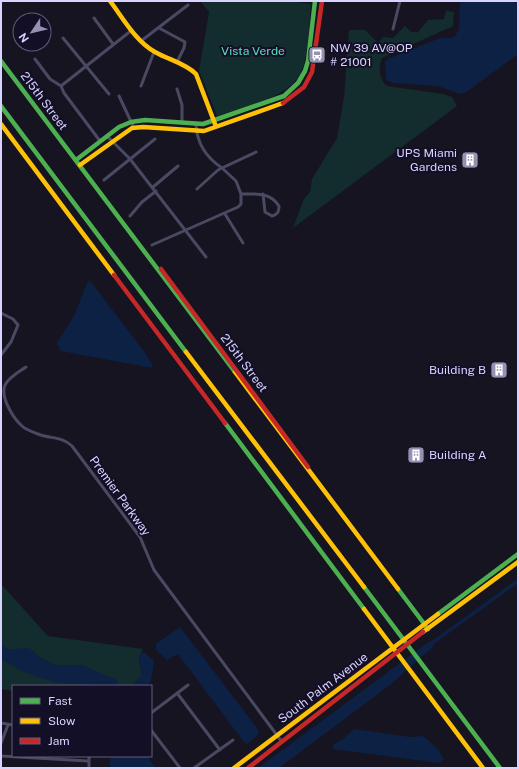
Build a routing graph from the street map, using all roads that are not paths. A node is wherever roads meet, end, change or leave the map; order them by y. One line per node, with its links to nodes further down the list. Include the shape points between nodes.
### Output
1 (112, 1): 9 (main road)
2 (315, 1): 25 (main road, via 308,61 302,77 292,90 284,96)
3 (322, 1): 30 (main road, via 312,72 304,87 275,107)
4 (400, 1): 8 (street)
5 (188, 5): 7 (street)
6 (94, 18): 12 (street)
7 (159, 28): 11 (street); 16 (street, via 185,42)
8 (393, 29)
9 (132, 30): 11 (main road); 12 (street)
10 (63, 38): 17 (street)
11 (141, 41): 13 (main road)
12 (113, 44): 17 (street)
13 (154, 52): 16 (main road); 19 (street)
14 (35, 59): 18 (street, via 50,79)
15 (1, 61): 38 (main road, 215th Street)
16 (177, 62): 25 (main road, via 196,74)
17 (87, 64): 18 (street); 21 (street)
18 (61, 86): 34 (street)
19 (141, 86)
20 (176, 89): 26 (street, via 182,105)
21 (109, 94)
22 (119, 96): 24 (street)
23 (1, 106): 84 (main road)
24 (131, 122): 26 (main road, via 145,120); 29 (street); 32 (main road)
25 (214, 122): 28 (main road); 30 (main road)
26 (182, 123): 28 (main road)
27 (1, 124): 83 (main road)
28 (196, 125): 31 (street)
29 (134, 128): 31 (main road); 35 (main road)
30 (215, 128): 31 (main road)
31 (196, 131): 41 (street, via 210,160)
32 (107, 136): 34 (main road); 35 (street)
33 (155, 139): 37 (street)
34 (100, 141): 38 (main road)
35 (112, 141): 37 (street); 39 (main road)
36 (256, 152): 41 (street)
37 (130, 159): 42 (street); 43 (street)
38 (76, 160): 39 (main road, 215th Street)
39 (80, 165): 59 (main road, 215th Street)
40 (178, 166): 43 (street)
41 (222, 168): 44 (street); 46 (street, via 236,181)
42 (104, 180)
43 (153, 187): 45 (street)
44 (197, 189)
45 (156, 191): 49 (street); 50 (street)
46 (241, 194): 47 (street); 48 (street, via 241,204)
47 (263, 194): 47 (street, via 279,206 276,215 272,216 265,212)
48 (225, 214): 50 (street); 51 (street)
49 (130, 216)
50 (185, 230): 52 (street); 53 (street)
51 (243, 243)
52 (152, 245)
53 (206, 257)
54 (1, 313): 55 (street, via 16,321 18,325 11,342)
55 (1, 354)
56 (26, 367): 68 (street, Premier Parkway, via 4,387 3,394 4,401 21,426 40,435 62,439 72,446 140,537 154,570)
57 (518, 554): 59 (main road, South Palm Avenue)
58 (518, 562): 60 (main road, South Palm Avenue)
59 (424, 625): 60 (main road, 215th Street); 68 (main road, South Palm Avenue)
60 (428, 629): 70 (main road, South Palm Avenue)
61 (188, 685): 62 (street)
62 (177, 693): 63 (street); 72 (street)
63 (152, 712)
64 (1, 723): 65 (street)
65 (8, 725): 66 (street); 71 (street)
66 (12, 725)
67 (152, 731): 79 (street)
68 (278, 735): 70 (street, Premier Parkway); 81 (main road, South Palm Avenue)
69 (233, 740): 72 (street)
70 (282, 742): 82 (main road, South Palm Avenue)
71 (1, 743)
72 (220, 750): 80 (street)
73 (1, 756): 74 (street)
74 (12, 757)
75 (18, 757): 77 (street)
76 (89, 757): 77 (street)
77 (88, 761): 78 (street)
78 (89, 768)
79 (180, 768)
80 (194, 768)
81 (234, 768)
82 (248, 768)
83 (483, 768)
84 (500, 768)

